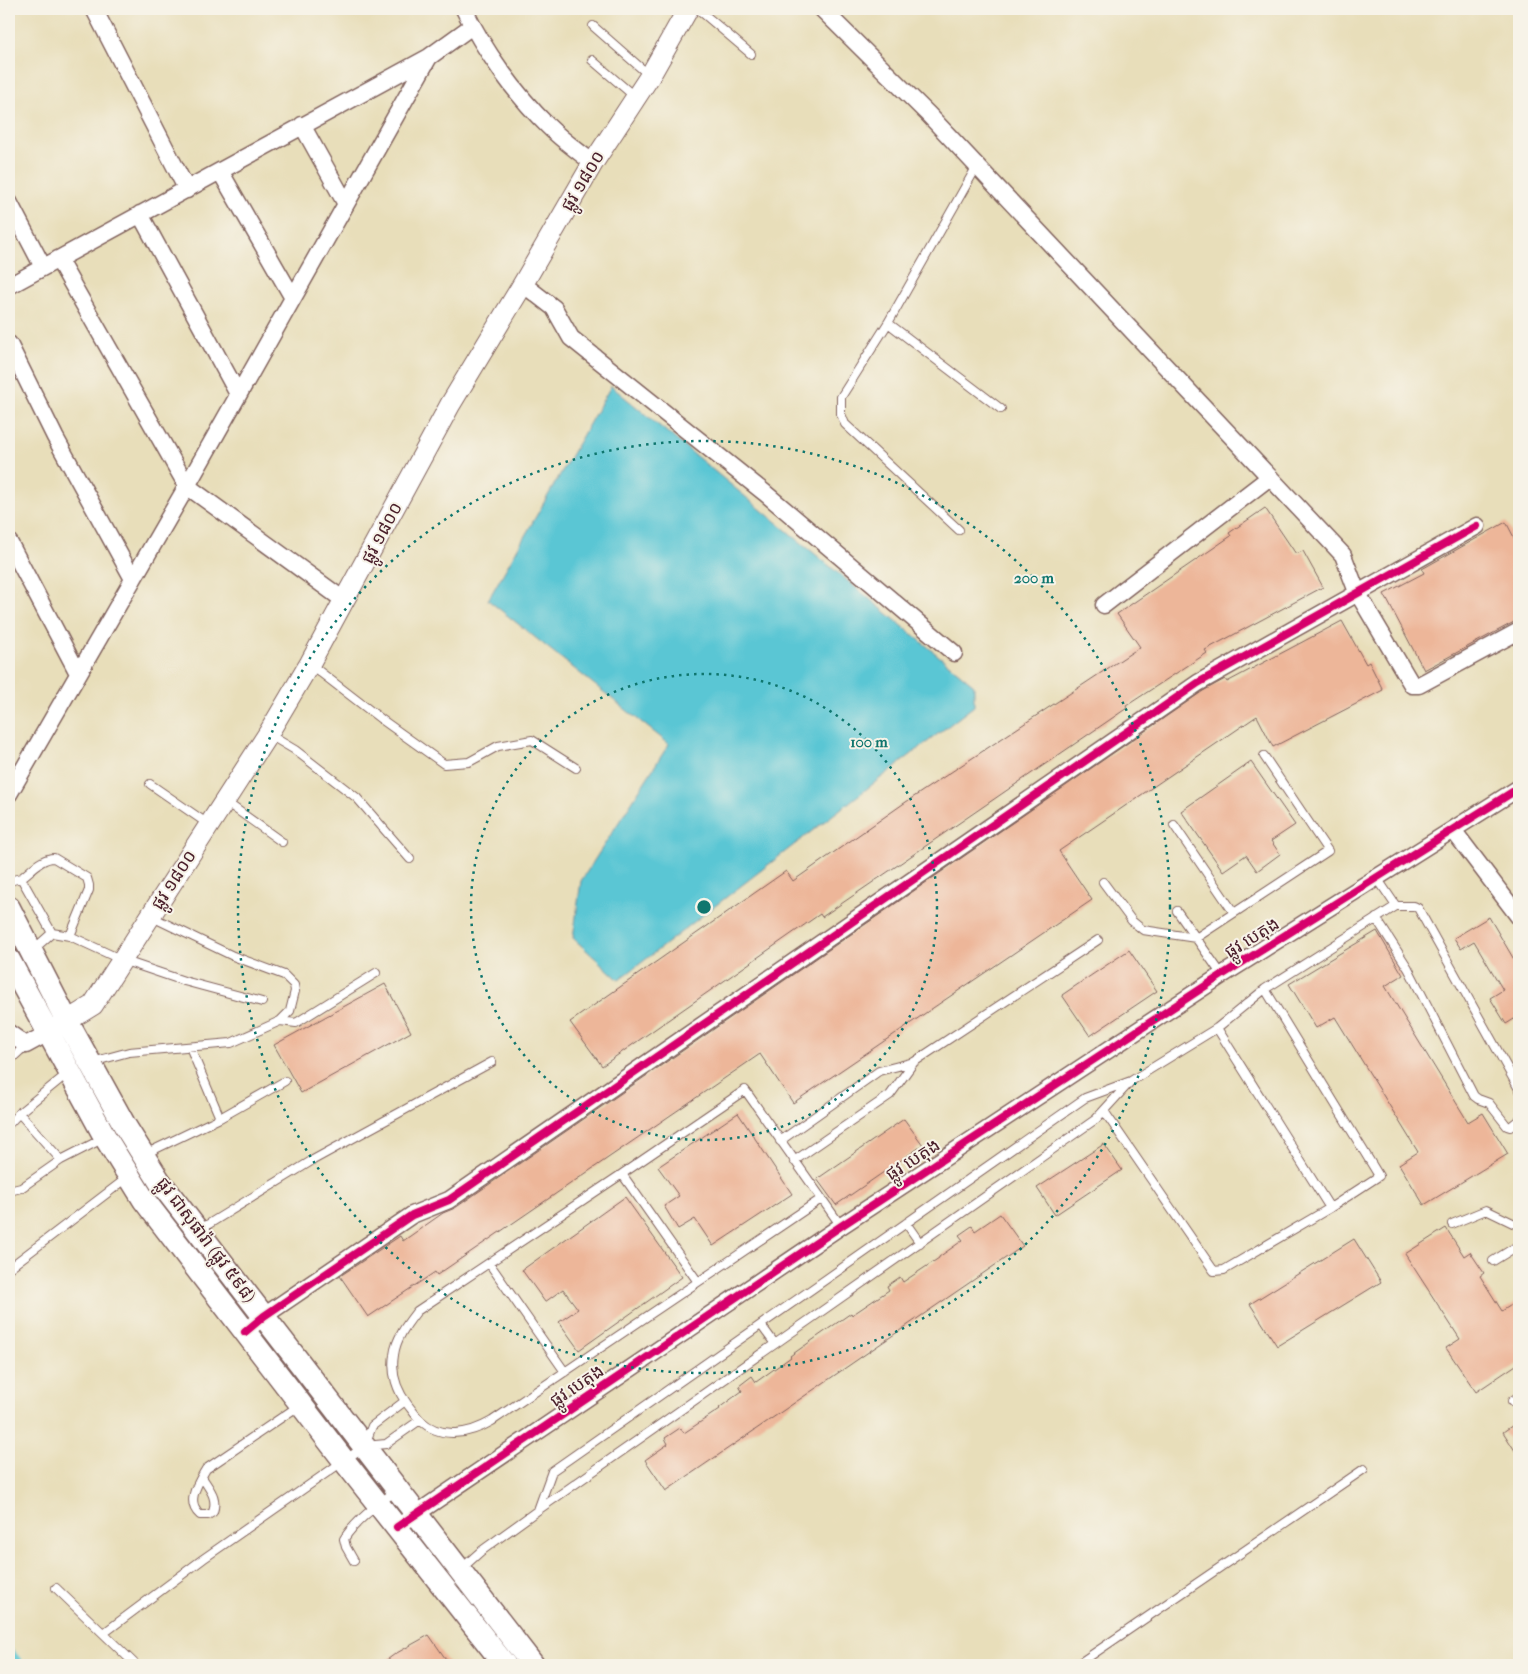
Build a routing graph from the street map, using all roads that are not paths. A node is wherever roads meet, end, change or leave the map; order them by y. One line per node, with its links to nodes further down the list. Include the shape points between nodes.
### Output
1 (94, 9): 17 (street)
2 (464, 9): 6 (street)
3 (688, 9): 11 (street, ផ្លូវ ១៨០០)
4 (698, 9): 8 (lane)
5 (822, 9): 15 (street)
6 (472, 26): 9 (street); 14 (street, via 516,90 549,127)
7 (593, 26): 11 (lane)
8 (751, 54)
9 (429, 57): 13 (street); 19 (street)
10 (592, 60): 12 (lane)
11 (650, 76): 12 (street, ផ្លូវ ១៨០០)
12 (637, 98): 14 (street, ផ្លូវ ១៨០០)
13 (302, 126): 16 (street); 19 (street)
14 (593, 163): 23 (street, ផ្លូវ ១៨០០)
15 (977, 166): 26 (lane); 30 (street)
16 (220, 171): 17 (street); 25 (street)
17 (187, 190): 20 (street)
18 (9, 202): 22 (street)
19 (346, 204): 25 (street)
20 (140, 214): 21 (street); 28 (street)
21 (58, 259): 22 (street); 31 (street)
22 (44, 267): 24 (street)
23 (524, 284): 37 (street, ផ្លូវ ១៨០០, via 450,405); 40 (street, via 554,308 571,338 765,493)
24 (9, 286)
25 (292, 298): 28 (street)
26 (888, 322): 29 (lane); 33 (lane, via 842,397 841,414 845,424)
27 (9, 344): 35 (street, via 55,437)
28 (238, 394): 31 (street)
29 (1001, 409)
30 (1270, 477): 36 (street, via 1343,555); 38 (street)
31 (187, 486): 35 (street); 37 (street)
32 (1476, 526): 36 (street)
33 (959, 530)
34 (9, 542): 42 (street)
35 (133, 579): 42 (street)
36 (1357, 592): 39 (street, via 1412,685 1419,685); 117 (street, via 1198,683 449,1200 412,1215)
37 (345, 601): 41 (street, ផ្លូវ ១៨០០)
38 (1104, 605)
39 (1519, 630)
40 (954, 653)
41 (310, 663): 43 (street, ផ្លូវ ១៨០០); 45 (lane, via 444,764 469,762 498,746 532,740)
42 (78, 673): 48 (street)
43 (268, 734): 49 (street, ផ្លូវ ១៨០០); 54 (lane, via 295,750 357,798)
44 (1264, 756): 62 (lane, via 1328,852)
45 (576, 768)
46 (150, 784): 50 (lane)
47 (1519, 788): 52 (street, ផ្លូវ បេតុង)
48 (9, 794)
49 (224, 801): 50 (street, ផ្លូវ ១៨០០); 53 (lane)
50 (210, 825): 63 (street, ផ្លូវ ១៨០០)
51 (1174, 825): 62 (lane)
52 (1453, 830): 56 (street, ផ្លូវ បេតុង); 64 (street)
53 (282, 842)
54 (410, 859)
55 (21, 878): 57 (lane); 66 (lane); 67 (lane, via 44,860 54,858 87,878 89,890)
56 (1377, 878): 59 (lane); 74 (street, ផ្លូវ បេតុង)
57 (9, 881)
58 (1102, 882): 68 (lane, via 1132,921 1143,930)
59 (1396, 906): 65 (lane); 90 (lane, via 1418,908)
60 (9, 908): 70 (main road, ផ្លូវ ជាសុផារ៉ា (ផ្លូវ ៥៩៨))
61 (1178, 911): 68 (lane)
62 (1234, 913): 68 (lane)
63 (151, 916): 72 (street, ផ្លូវ ១៨០០); 78 (lane, via 233,956 284,975 294,985 295,991 290,1011)
64 (1519, 917)
65 (1376, 918): 75 (lane); 94 (lane, via 1408,968 1474,1096 1489,1103 1507,1126)
66 (52, 933): 67 (lane); 70 (lane)
67 (70, 936): 72 (lane)
68 (1196, 938): 74 (lane)
69 (1098, 940): 86 (lane)
70 (32, 951): 77 (main road, ផ្លូវ ជាសុផារ៉ា (ផ្លូវ ៥៩៨))
71 (9, 960): 81 (main road, ផ្លូវ ជាសុផារ៉ា (ផ្លូវ ៥៩៨))
72 (122, 960): 76 (lane); 77 (street, ផ្លូវ ១៨០០, via 93,1005)
73 (376, 973): 78 (lane, via 296,1022)
74 (1222, 975): 108 (street, ផ្លូវ បេតុង)
75 (1264, 989): 79 (lane); 105 (lane, via 1379,1176)
76 (262, 1002)
77 (67, 1021): 81 (street, ផ្លូវ ១៨០០); 87 (main road, ផ្លូវ ជាសុផារ៉ា (ផ្លូវ ៥៩៨))
78 (280, 1021): 83 (lane, via 231,1043)
79 (1217, 1028): 89 (lane); 105 (lane)
80 (9, 1033): 82 (street)
81 (48, 1033): 82 (street); 87 (main road, ផ្លូវ ជាសុផារ៉ា (ផ្លូវ ៥៩៨))
82 (26, 1045): 84 (lane)
83 (190, 1047): 87 (lane, via 129,1052); 93 (lane)
84 (9, 1061)
85 (492, 1062): 110 (lane, via 313,1160)
86 (914, 1062): 97 (lane, via 879,1071); 100 (lane, via 890,1095)
87 (80, 1067): 92 (lane); 96 (main road, ផ្លូវ ជាសុផារ៉ា (ផ្លូវ ៥៩៨))
88 (285, 1081): 93 (lane)
89 (1131, 1081): 91 (lane); 106 (lane, via 1085,1098)
90 (1519, 1089)
91 (1104, 1111): 105 (lane, via 1214,1271 1224,1270); 111 (lane)
92 (19, 1113): 95 (lane); 99 (lane)
93 (220, 1118): 98 (lane)
94 (1519, 1120)
95 (9, 1124)
96 (115, 1132): 98 (main road, ផ្លូវ ជាសុផារ៉ា (ផ្លូវ ៥៩៨)); 99 (lane); 102 (main road, ផ្លូវ ជាសុផារ៉ា (ផ្លូវ ៥៩៨))
97 (780, 1141): 100 (lane); 101 (lane, via 745,1090)
98 (143, 1155): 110 (main road, ផ្លូវ ជាសុផារ៉ា (ផ្លូវ ៥៩៨))
99 (61, 1160): 103 (lane, via 21,1188)
100 (794, 1161): 104 (lane)
101 (622, 1174): 114 (lane); 116 (lane)
102 (129, 1176): 115 (lane); 119 (main road, ផ្លូវ ជាសុផារ៉ា (ផ្លូវ ៥៩៨))
103 (9, 1191)
104 (821, 1199): 108 (lane); 116 (lane)
105 (1330, 1208)
106 (906, 1223): 111 (lane); 118 (lane)
107 (1452, 1224): 109 (lane, via 1486,1210)
108 (841, 1226): 134 (street, ផ្លូវ បេតុង)
109 (1519, 1226)
110 (197, 1231): 117 (main road, ផ្លូវ ជាសុផារ៉ា (ផ្លូវ ៥៩៨))
111 (920, 1243): 120 (lane)
112 (1519, 1244): 113 (lane)
113 (1493, 1261)
114 (489, 1263): 121 (lane); 124 (lane, via 417,1310 400,1334 394,1354 394,1371 398,1389)
115 (9, 1268)
116 (698, 1282): 121 (lane)
117 (264, 1316): 119 (street); 123 (main road, ផ្លូវ ជាសុផារ៉ា (ផ្លូវ ៥៩៨))
118 (761, 1325): 120 (lane); 133 (lane, via 552,1471)
119 (244, 1332): 123 (main road, ផ្លូវ ជាសុផារ៉ា (ផ្លូវ ៥៩៨))
120 (775, 1344): 133 (lane)
121 (565, 1372): 126 (lane, via 477,1430 460,1434 433,1430)
122 (1519, 1396): 125 (lane)
123 (311, 1399): 127 (main road, ផ្លូវ ជាសុផារ៉ា (ផ្លូវ ៥៩៨)); 128 (main road, ផ្លូវ ជាសុផារ៉ា (ផ្លូវ ៥៩៨)); 130 (lane, via 212,1465)
124 (406, 1401): 126 (lane); 127 (lane, via 372,1426)
125 (1512, 1401)
126 (420, 1420): 127 (lane, via 386,1444)
127 (365, 1446): 128 (lane); 131 (main road, ផ្លូវ ជាសុផារ៉ា (ផ្លូវ ៥៩៨))
128 (344, 1462): 132 (main road, ផ្លូវ ជាសុផារ៉ា (ផ្លូវ ៥៩៨)); 139 (lane, via 203,1559)
129 (1364, 1469): 143 (lane)
130 (202, 1477): 130 (lane, via 215,1497 213,1512 208,1515 200,1515 192,1503)
131 (398, 1489): 132 (lane); 134 (main road, ផ្លូវ ជាសុផារ៉ា (ផ្លូវ ៥៩៨))
132 (378, 1504): 135 (main road, ផ្លូវ ជាសុផារ៉ា (ផ្លូវ ៥៩៨)); 136 (lane, via 344,1539)
133 (538, 1510): 137 (lane)
134 (416, 1513): 135 (street, ផ្លូវ បេតុង); 137 (main road, ផ្លូវ ជាសុផារ៉ា (ផ្លូវ ៥៩៨))
135 (397, 1527): 137 (main road, ផ្លូវ ជាសុផារ៉ា (ផ្លូវ ៥៩៨))
136 (354, 1561)
137 (451, 1577): 141 (main road, ផ្លូវ ជាសុផារ៉ា (ផ្លូវ ៥៩៨)); 142 (main road, ផ្លូវ ជាសុផារ៉ា (ផ្លូវ ៥៩៨))
138 (56, 1588): 139 (lane)
139 (104, 1633): 140 (lane)
140 (136, 1665)
141 (505, 1665)
142 (533, 1665)
143 (1077, 1665)

